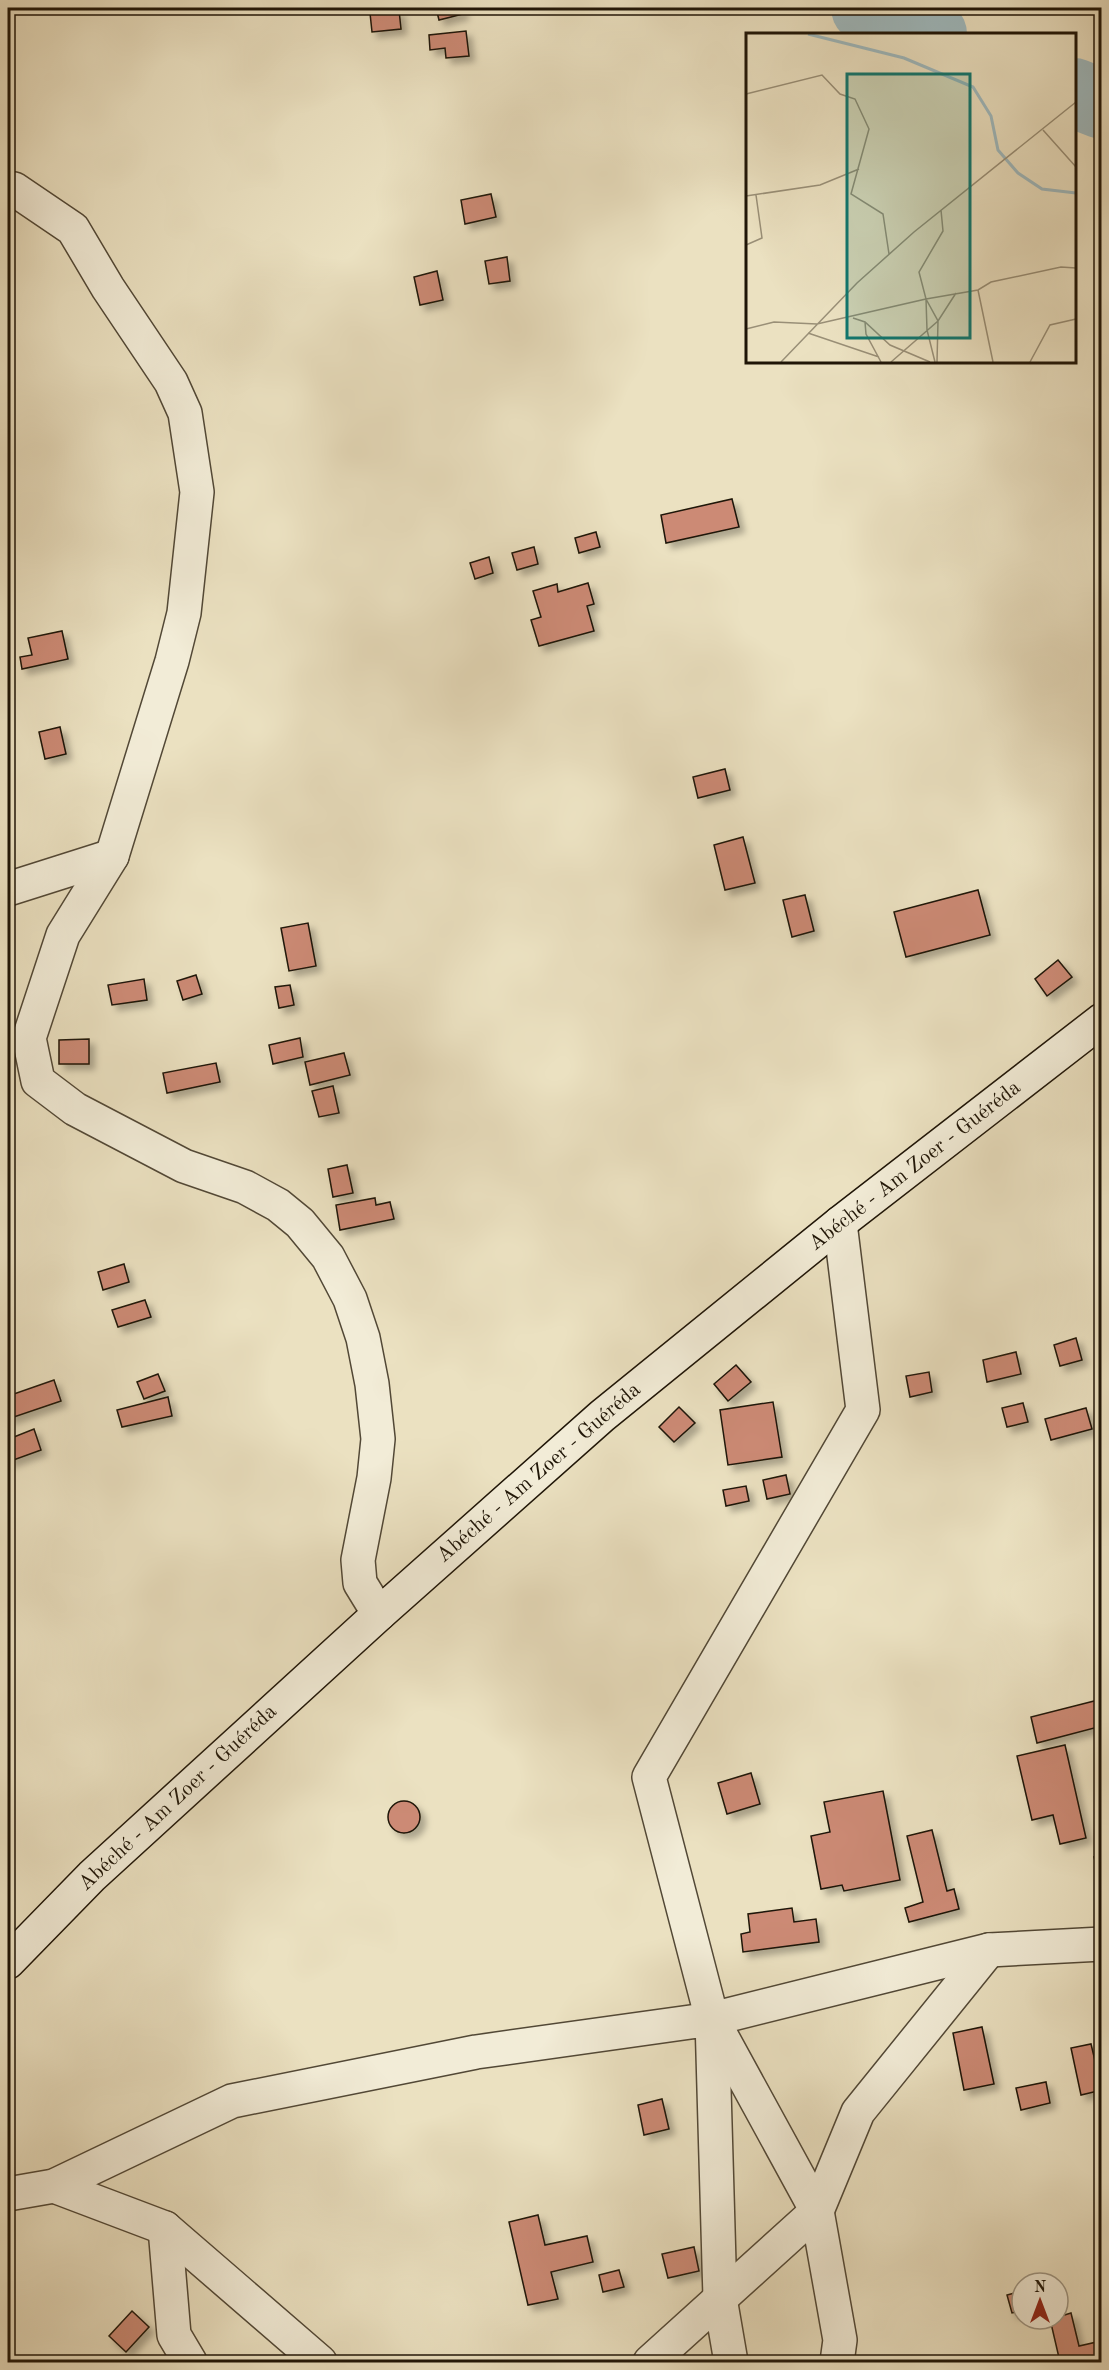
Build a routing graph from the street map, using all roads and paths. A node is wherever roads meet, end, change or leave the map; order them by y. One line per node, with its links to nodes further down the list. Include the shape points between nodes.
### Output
1 (8, 188): 2 (street, via 73,229 171,382 187,425 197,492 184,613)
2 (112, 856): 3 (street); 6 (street, via 63,935 29,1038 38,1081 84,1115 184,1166 244,1187 278,1205 300,1223 328,1257 350,1299 372,1384 378,1438 358,1560 360,1583)
3 (8, 889)
4 (1101, 1020): 5 (street, Abéché - Am Zoer - Guéréda)
5 (840, 1223): 6 (street, Abéché - Am Zoer - Guéréda, via 602,1416); 10 (street, via 863,1410 649,1778)
6 (379, 1614): 9 (street, Abéché - Am Zoer - Guéréda, via 92,1876)
7 (1101, 1944): 8 (street)
8 (989, 1950): 10 (street); 13 (street, via 858,2112)
9 (8, 1962)
10 (712, 2019): 11 (street, via 476,2052 232,2101); 13 (street); 15 (street)
11 (54, 2186): 12 (street); 14 (street)
12 (8, 2194)
13 (817, 2211): 15 (street); 20 (street, via 840,2340)
14 (165, 2228): 16 (street, via 174,2335); 17 (street)
15 (720, 2298): 18 (street); 19 (street)
16 (190, 2362)
17 (320, 2362)
18 (650, 2362)
19 (731, 2362)
20 (837, 2362)

